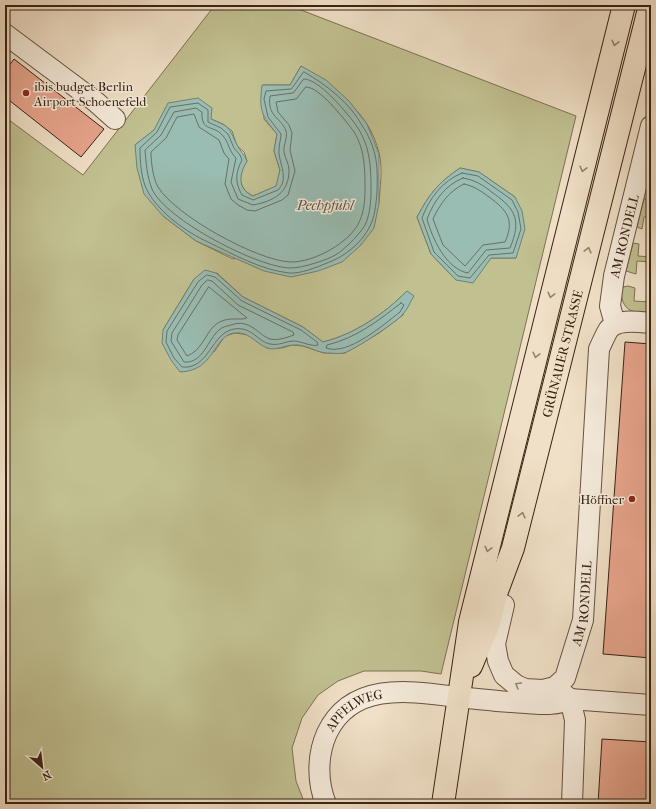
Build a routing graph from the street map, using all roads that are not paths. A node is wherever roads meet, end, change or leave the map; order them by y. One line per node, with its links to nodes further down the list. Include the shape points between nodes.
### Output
1 (624, 5): 10 (main road, GRÜNAUER STRASSE, one-way to 10, via 470,622)
2 (650, 5): 8 (main road, GRÜNAUER STRASSE, one-way to 2)
3 (5, 34): 4 (street, via 96,102)
4 (114, 119)
5 (651, 126): 7 (street, AM RONDELL, via 614,276 610,306)
6 (651, 323): 7 (street, via 631,322)
7 (612, 326): 9 (street, AM RONDELL, via 599,349 578,684)
8 (513, 548): 9 (street, one-way to 8, via 521,687 504,675 498,661 495,644); 10 (main road, GRÜNAUER STRASSE, via 497,591 488,626)
9 (563, 693): 10 (street, APFELWEG, via 558,705); 11 (street); 14 (street, via 575,720)
10 (458, 697): 12 (street, APFELWEG, via 408,691 382,693 350,706 330,727 322,750 320,776); 13 (main road, GRÜNAUER STRASSE)
11 (651, 705)
12 (326, 804)
13 (443, 804)
14 (572, 804)

